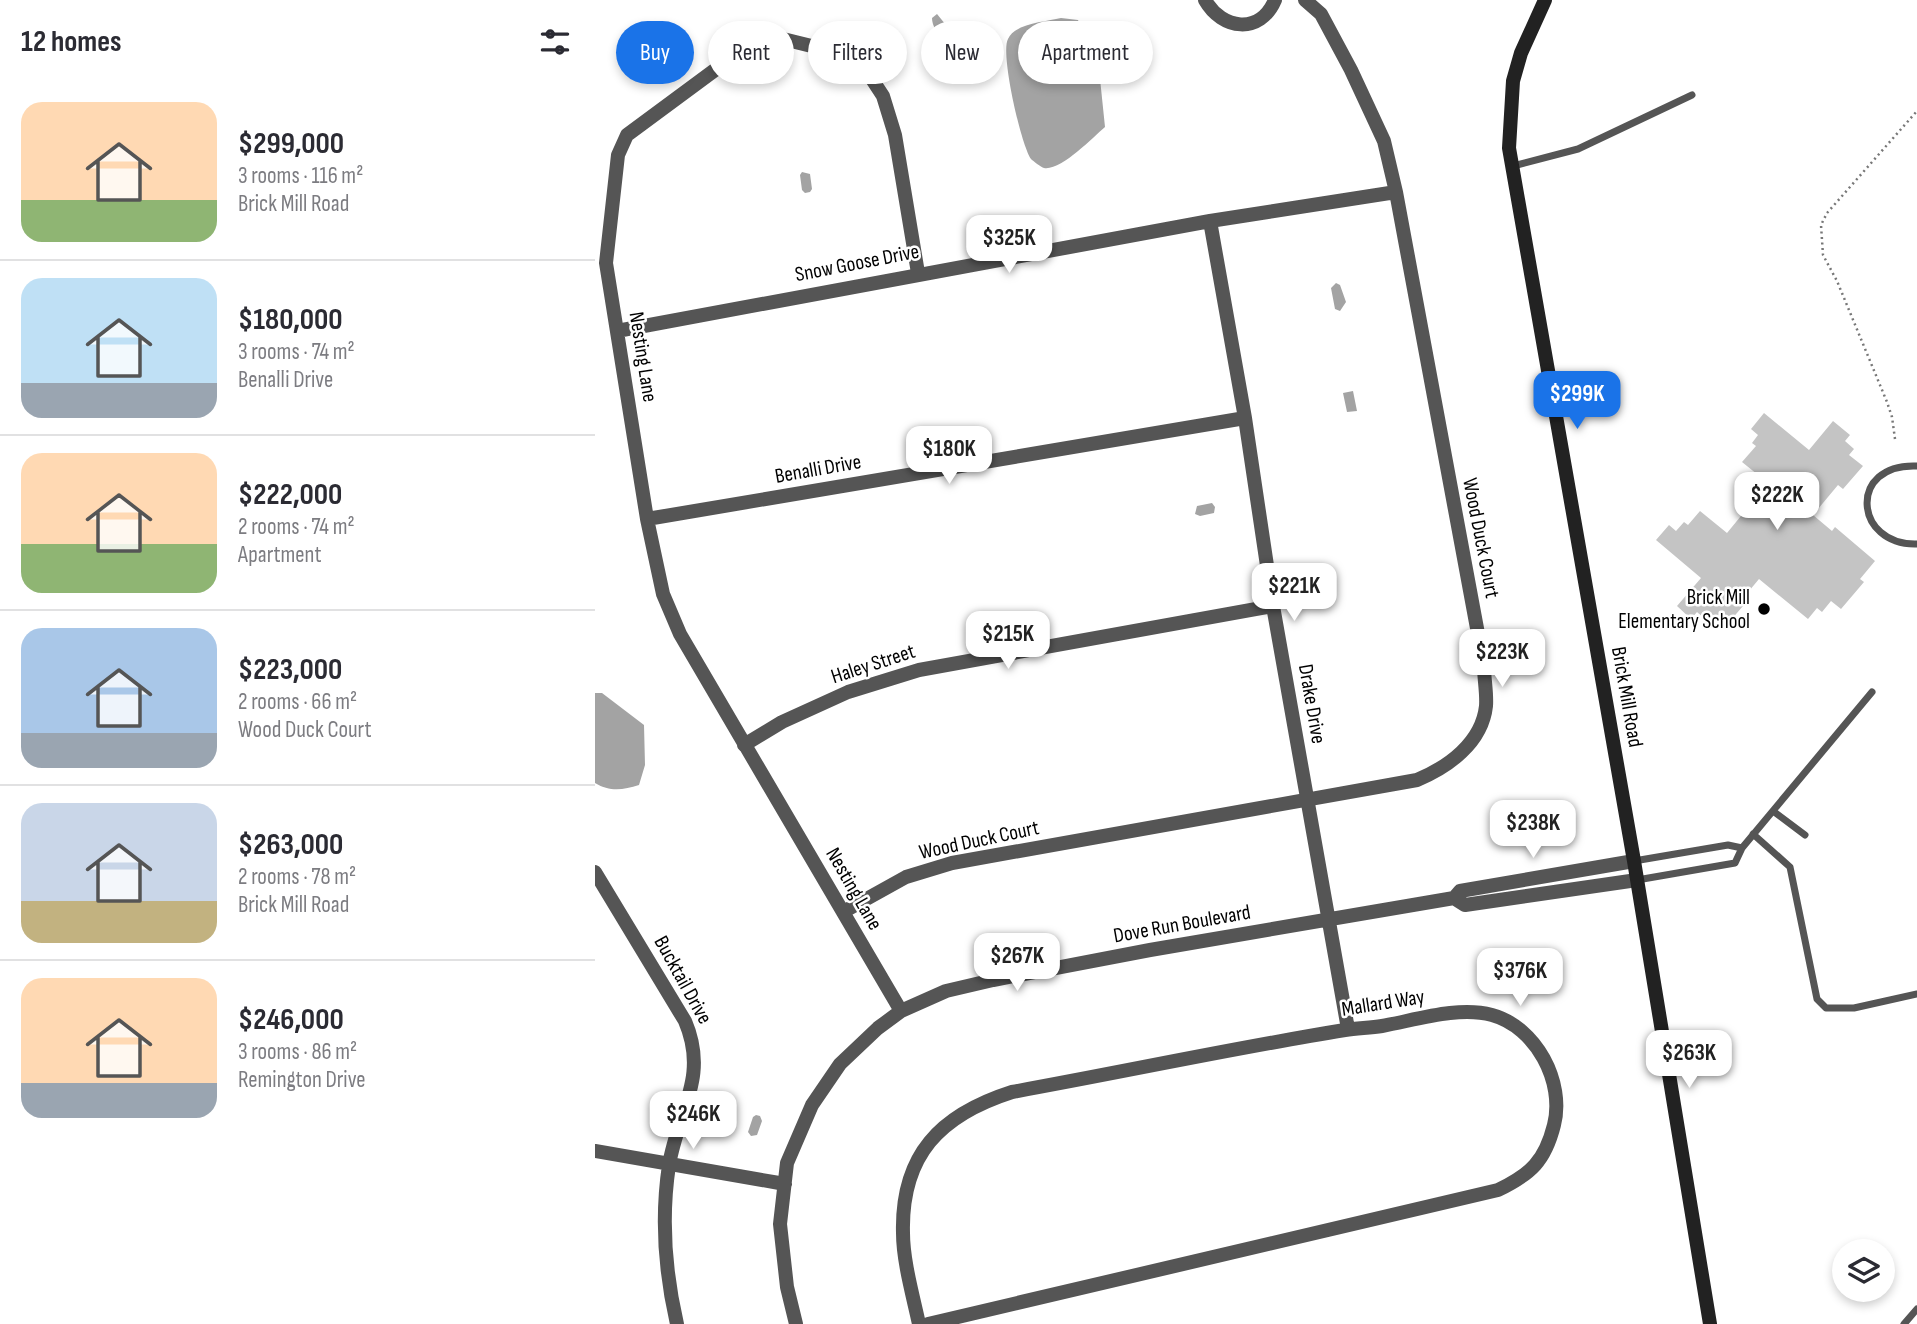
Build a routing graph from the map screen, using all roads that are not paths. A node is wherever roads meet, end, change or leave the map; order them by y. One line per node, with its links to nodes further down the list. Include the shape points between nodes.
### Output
1 (1205, 0): 2 (street, via 1219,18 1240,25 1262,18)
2 (1275, 0)
3 (1305, 0): 7 (street, Wood Duck Court, via 1321,14 1351,70 1384,141)
4 (1545, 0): 6 (street, Brick Mill Road, via 1513,81)
5 (1692, 95): 6 (lane, via 1578,149)
6 (1513, 166): 23 (street, Brick Mill Road)
7 (1396, 192): 8 (street, Snow Goose Drive); 18 (street, Wood Duck Court, via 1484,666 1486,706 1479,729 1459,756 1438,771 1417,780)
8 (1210, 221): 9 (street, Snow Goose Drive); 11 (street, Drake Drive)
9 (918, 273): 10 (street, Snow Goose Drive); 10 (street, Nesting Lane, via 895,135 883,96 866,70 840,53 779,38 746,47 627,135 618,155 606,263)
10 (617, 331): 13 (street, Nesting Lane)
11 (1245, 418): 13 (street, Benalli Drive); 15 (street, Drake Drive)
12 (1917, 466): 14 (lane, via 1902,465 1881,473 1871,484 1868,509 1879,533 1893,542)
13 (647, 519): 17 (street, Nesting Lane, via 663,594 680,634)
14 (1917, 544)
15 (1273, 606): 17 (street, Haley Street, via 919,670 848,692); 18 (street, Drake Drive)
16 (1872, 692): 19 (lane)
17 (744, 745): 27 (street, Nesting Lane)
18 (1308, 800): 27 (street, Wood Duck Court, via 952,863 906,877); 28 (street, Drake Drive)
19 (1773, 811): 20 (lane); 21 (lane)
20 (1753, 834): 22 (lane); 29 (lane, via 1790,867 1817,999 1826,1008 1854,1008)
21 (1805, 835)
22 (1742, 848): 23 (lane, via 1728,845); 25 (lane, via 1735,863)
23 (1634, 861): 25 (street, Brick Mill Road); 26 (street, Dove Run Boulevard, via 1460,891)
24 (595, 872): 33 (street, Bucktail Drive, via 693,1040 693,1084)
25 (1637, 880): 26 (street, Dove Run Boulevard, via 1465,905); 40 (street, Brick Mill Road)
26 (1454, 898): 28 (street, Dove Run Boulevard)
27 (843, 912): 30 (street, Nesting Lane)
28 (1330, 920): 30 (street, Dove Run Boulevard, via 993,980 946,991); 31 (street, Drake Drive)
29 (1917, 995)
30 (901, 1011): 34 (street, Dove Run Boulevard, via 840,1063 812,1105 787,1163)
31 (1348, 1029): 38 (street, Mallard Way, via 1012,1092 983,1101 959,1117 929,1140 909,1177 902,1236); 39 (street, Mallard Way, via 1467,1013 1492,1015 1512,1024 1546,1061 1554,1088 1556,1115 1550,1142 1538,1163 1522,1179 1498,1190)
32 (595, 1152): 33 (street)
33 (669, 1164): 34 (street); 36 (street, Bucktail Drive, via 666,1258)
34 (785, 1184): 37 (street, Dove Run Boulevard, via 780,1224)
35 (1917, 1309): 41 (lane)
36 (677, 1324)
37 (796, 1324)
38 (919, 1324)
39 (928, 1324)
40 (1710, 1324)
41 (1903, 1324)

